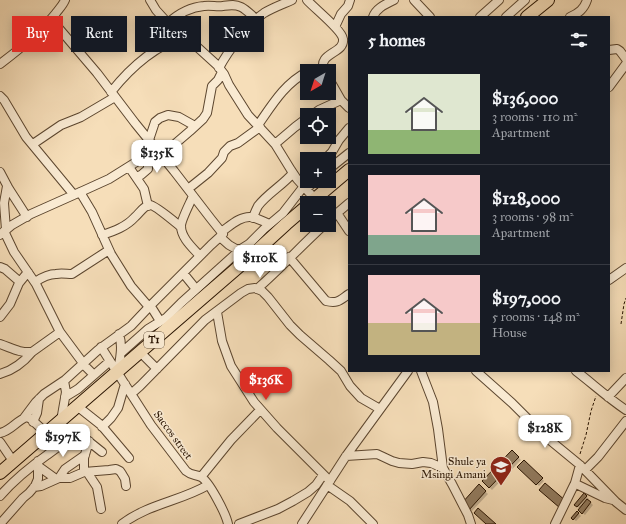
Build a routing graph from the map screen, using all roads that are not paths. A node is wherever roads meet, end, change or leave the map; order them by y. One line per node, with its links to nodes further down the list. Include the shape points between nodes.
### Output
1 (64, 0): 13 (street)
2 (150, 0): 14 (street)
3 (292, 0): 17 (street)
4 (307, 0): 24 (street)
5 (350, 0): 24 (street)
6 (394, 0): 18 (street, via 378,9)
7 (414, 0): 19 (street)
8 (499, 0): 20 (street)
9 (525, 0): 21 (street)
10 (548, 0): 22 (highway)
11 (587, 0): 23 (street, via 583,9)
12 (224, 3): 15 (street, via 190,9); 16 (street, via 240,7)
13 (53, 16)
14 (162, 16)
15 (178, 16)
16 (253, 16)
17 (260, 16)
18 (373, 16)
19 (429, 16)
20 (481, 16)
21 (507, 16)
22 (529, 16)
23 (572, 16)
24 (335, 27): 26 (street)
25 (63, 33): 40 (street)
26 (346, 38): 34 (street, via 339,48 327,56)
27 (610, 50): 32 (street, via 617,49)
28 (201, 51): 36 (street)
29 (16, 52): 33 (street)
30 (154, 52): 40 (street, via 120,80)
31 (230, 52): 36 (street)
32 (626, 59)
33 (0, 64)
34 (323, 64)
35 (626, 64): 38 (street)
36 (220, 70): 46 (street, via 218,80 212,86 207,113); 47 (street, via 248,115)
37 (300, 77): 47 (street, via 280,94)
38 (610, 86)
39 (336, 91): 42 (street)
40 (113, 94): 49 (street); 50 (street, via 81,117 61,125)
41 (0, 96): 50 (street)
42 (342, 100): 43 (street); 44 (street)
43 (348, 107)
44 (323, 108)
45 (300, 123): 51 (street)
46 (195, 126): 49 (street, via 179,117 168,115 155,122); 52 (street)
47 (259, 126): 51 (street); 65 (street, via 238,143 230,146 208,173)
48 (348, 129): 53 (street)
49 (149, 140): 52 (street)
50 (33, 144): 66 (street)
51 (275, 144): 60 (street)
52 (160, 152): 55 (street); 65 (street)
53 (332, 152)
54 (348, 154): 56 (street)
55 (148, 155): 57 (street); 61 (street, via 148,169)
56 (336, 163)
57 (129, 167): 61 (street); 66 (street)
58 (348, 171): 68 (highway, T1)
59 (0, 172): 63 (street)
60 (293, 173): 62 (street); 74 (street, via 258,206)
61 (136, 177): 70 (street, via 144,189)
62 (300, 180)
63 (7, 186): 73 (street); 78 (street)
64 (301, 188): 75 (street, via 283,213)
65 (188, 189): 67 (street)
66 (77, 194): 73 (street); 81 (street, via 92,212)
67 (193, 196): 76 (street); 80 (street)
68 (318, 196)
69 (348, 204): 72 (street)
70 (148, 206): 76 (street, via 151,205); 81 (street, via 128,224)
71 (300, 212): 98 (highway, T1)
72 (337, 213): 77 (street)
73 (27, 217): 78 (street)
74 (253, 218): 75 (street); 80 (street, via 244,218)
75 (270, 224): 82 (street)
76 (181, 227): 84 (street, via 185,238)
77 (348, 230)
78 (2, 232): 88 (street)
79 (316, 232): 85 (street)
80 (221, 234): 82 (street, via 229,245); 84 (street)
81 (102, 235): 83 (street)
82 (241, 249): 93 (street)
83 (108, 250): 92 (street, via 72,274 49,275); 96 (street, via 131,286)
84 (200, 256): 89 (street)
85 (289, 257): 94 (street); 95 (street, via 326,301 333,303)
86 (0, 267): 91 (street)
87 (626, 268): 90 (street)
88 (28, 272): 91 (street); 92 (street)
89 (183, 273): 93 (street); 96 (street)
90 (610, 279)
91 (20, 282): 99 (street, via 10,304)
92 (35, 282): 101 (street)
93 (196, 289): 100 (street)
94 (257, 289): 97 (street, via 248,289); 126 (street, via 268,297 300,336 341,371 361,398)
95 (348, 295)
96 (150, 306): 100 (street); 102 (street, via 131,326)
97 (217, 312): 110 (street, via 205,320); 127 (street, via 222,341 231,366)
98 (185, 314): 100 (street, via 174,314); 106 (highway, T1)
99 (0, 317)
100 (163, 319): 107 (street)
101 (60, 332): 105 (street); 109 (street)
102 (119, 334): 104 (street); 107 (street)
103 (0, 344): 105 (street, via 15,351)
104 (101, 347): 108 (street, Saccos street); 109 (street)
105 (32, 352): 116 (street, via 12,370)
106 (140, 352): 110 (street); 111 (highway, T1)
107 (121, 353): 111 (street)
108 (110, 361): 111 (street, Saccos street); 117 (street)
109 (83, 363): 117 (street); 119 (street)
110 (157, 369): 121 (street)
111 (117, 372): 120 (street, Saccos street); 125 (highway, T1)
112 (407, 372): 126 (street)
113 (421, 372): 146 (street, via 433,402)
114 (477, 372): 145 (street)
115 (577, 372): 123 (street)
116 (0, 374)
117 (94, 375): 122 (street)
118 (626, 378): 123 (street)
119 (64, 381): 122 (street); 124 (street)
120 (125, 384): 121 (street, Saccos street); 133 (street, via 118,408)
121 (131, 394): 150 (street, Saccos street, via 186,471)
122 (65, 397): 131 (street)
123 (608, 397): 128 (street)
124 (39, 399): 129 (street); 132 (street)
125 (78, 406): 131 (highway, T1); 133 (street)
126 (380, 409): 141 (street)
127 (260, 410): 149 (street); 150 (street)
128 (626, 410)
129 (24, 418): 132 (street, via 27,417); 134 (street, via 8,431)
130 (626, 420): 145 (street, via 598,457)
131 (61, 421): 135 (highway, T1)
132 (34, 422): 135 (street)
133 (102, 427): 142 (street)
134 (0, 433)
135 (46, 433): 143 (highway, T1)
136 (89, 441): 138 (street); 140 (street); 144 (street, via 76,435)
137 (0, 442): 139 (street)
138 (102, 452)
139 (3, 453): 143 (street)
140 (85, 455): 147 (street); 151 (street)
141 (346, 456): 146 (street, via 377,454 400,463 423,462); 152 (street)
142 (129, 458)
143 (13, 462): 148 (highway, T1)
144 (38, 464): 151 (street); 156 (street, via 38,479); 157 (street)
145 (581, 466): 153 (street); 158 (street)
146 (443, 468): 167 (street)
147 (85, 472): 151 (street, via 70,478); 155 (street, via 120,471); 159 (street, via 97,487)
148 (0, 473)
149 (323, 474): 152 (street); 164 (street, via 316,485 293,501)
150 (200, 477): 154 (street, Saccos street)
151 (57, 478): 156 (street)
152 (329, 483): 165 (street); 166 (street)
153 (575, 483): 158 (street); 168 (street)
154 (208, 485): 162 (street, via 191,494 138,513); 163 (street, Saccos street, via 222,507)
155 (126, 486)
156 (34, 487): 161 (street)
157 (0, 496)
158 (614, 500): 160 (street)
159 (101, 509)
160 (626, 510)
161 (0, 524)
162 (122, 524)
163 (228, 524)
164 (239, 524)
165 (302, 524)
166 (373, 524)
167 (472, 524)
168 (555, 524)

